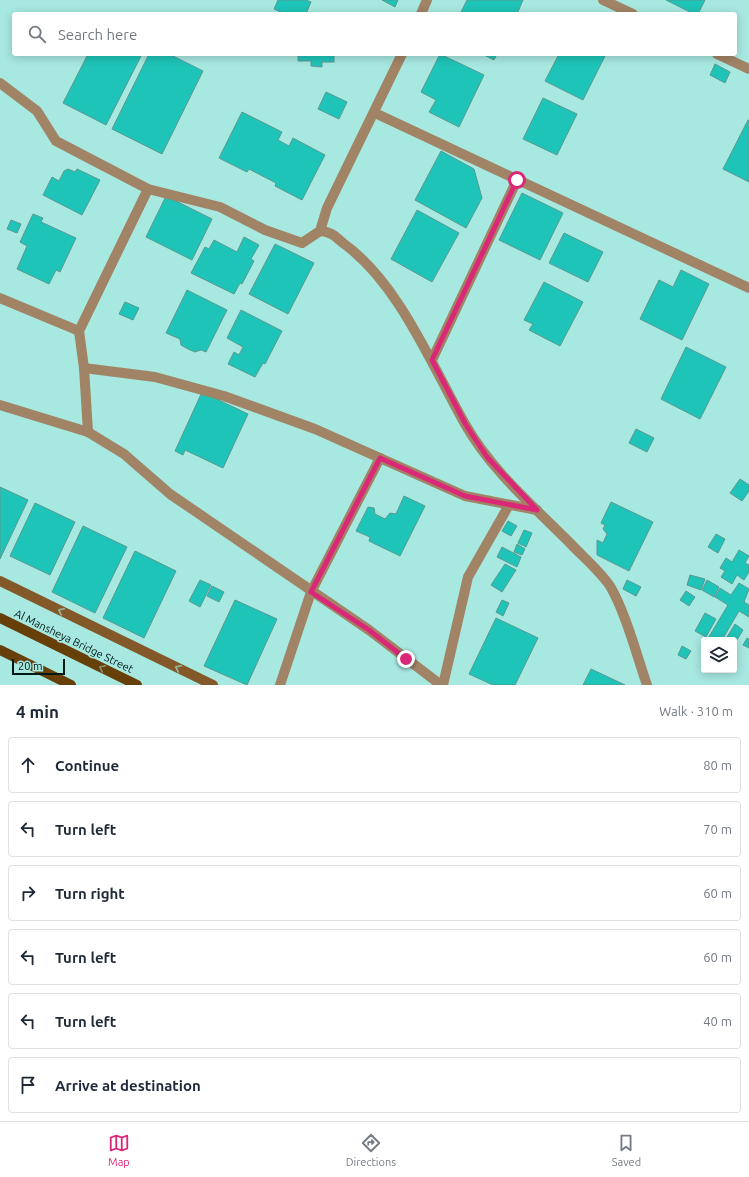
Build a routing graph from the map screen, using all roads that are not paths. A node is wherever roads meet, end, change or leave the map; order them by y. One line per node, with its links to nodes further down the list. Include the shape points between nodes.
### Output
1 (427, 0): 3 (street)
2 (604, 0): 4 (street)
3 (422, 12)
4 (629, 12)
5 (401, 56): 9 (street)
6 (721, 56): 7 (street)
7 (749, 69)
8 (0, 83): 11 (street, via 37,111 56,141)
9 (375, 113): 10 (street); 12 (street, via 327,208)
10 (517, 180): 13 (street); 16 (street)
11 (148, 189): 12 (street, via 220,207 265,230 302,243); 15 (street)
12 (320, 231): 16 (street, via 328,231 362,256 389,292)
13 (749, 288)
14 (0, 298): 15 (street)
15 (79, 331): 17 (street)
16 (432, 360): 22 (street, via 466,425 487,457)
17 (84, 368): 19 (street); 20 (street, via 155,377 224,396 315,429)
18 (0, 405): 19 (street)
19 (88, 432): 24 (street, via 124,454 170,494)
20 (380, 458): 21 (street, via 465,496); 24 (street)
21 (509, 505): 22 (street); 31 (street, via 468,577)
22 (537, 510): 32 (street, via 610,586)
23 (0, 581): 29 (street, one-way to 23)
24 (311, 592): 30 (street); 31 (street, via 369,630)
25 (0, 618): 28 (main road, Al Mansheya Bridge Street, one-way to 25)
26 (0, 650): 27 (main road)
27 (71, 685)
28 (137, 685)
29 (213, 685)
30 (280, 685)
31 (442, 685)
32 (647, 685)

